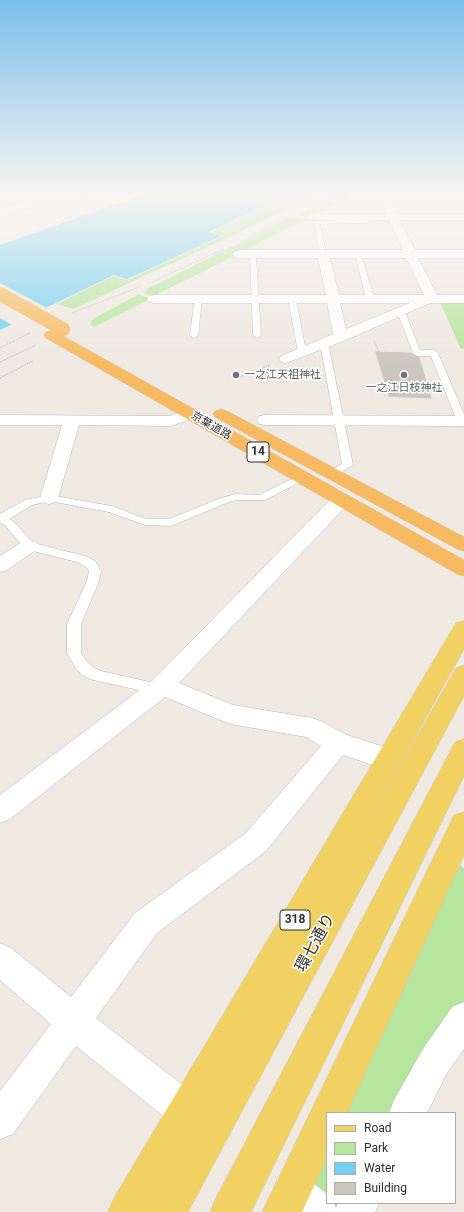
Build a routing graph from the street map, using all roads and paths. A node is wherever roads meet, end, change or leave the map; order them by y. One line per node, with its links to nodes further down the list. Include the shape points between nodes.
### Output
1 (217, 252): 10 (path)
2 (295, 252): 6 (street)
3 (322, 252): 13 (street)
4 (336, 252): 7 (street)
5 (238, 254): 6 (street)
6 (253, 254): 17 (lane)
7 (358, 254): 8 (street); 14 (lane)
8 (410, 254): 9 (street); 19 (street)
9 (464, 254)
10 (150, 282)
11 (144, 285): 23 (path)
12 (0, 294): 24 (highway, 京葉道路 / 14, bridge)
13 (332, 298): 14 (street); 18 (street); 27 (street)
14 (370, 298): 19 (street)
15 (154, 299): 16 (street)
16 (198, 299): 17 (street); 26 (lane)
17 (256, 299): 18 (street); 25 (lane)
18 (292, 299): 30 (lane)
19 (432, 299): 20 (street); 22 (street)
20 (464, 299)
21 (0, 306): 24 (highway, 京葉道路 / 14)
22 (401, 312): 27 (street); 41 (lane, via 417,353 434,353)
23 (71, 313)
24 (52, 333): 29 (path); 33 (path, via 34,346); 36 (highway, 京葉道路 / 14); 42 (highway, 京葉道路 / 14)
25 (257, 335)
26 (194, 336)
27 (341, 336): 28 (street)
28 (324, 343): 30 (street); 40 (lane)
29 (0, 348)
30 (302, 352): 31 (street)
31 (286, 359): 35 (path)
32 (33, 361): 34 (path)
33 (0, 362)
34 (0, 378)
35 (238, 378)
36 (190, 414): 38 (street, via 171,421); 43 (highway, 京葉道路 / 14)
37 (0, 420): 38 (street)
38 (72, 420): 44 (street)
39 (265, 420): 40 (street)
40 (340, 420): 41 (street); 42 (lane, via 348,465)
41 (463, 421)
42 (333, 474): 47 (highway, 京葉道路 / 14)
43 (302, 477): 44 (lane, via 261,498 236,497 225,500 172,523 145,522 112,509); 45 (highway, 京葉道路 / 14)
44 (49, 498): 46 (lane, via 29,502)
45 (341, 500): 50 (highway, 京葉道路 / 14); 53 (street)
46 (2, 519): 48 (lane, via 9,523)
47 (464, 545)
48 (29, 546): 49 (street); 53 (lane, via 81,559 91,564 95,571 74,624 74,653 80,665 98,676)
49 (0, 565)
50 (464, 569)
51 (464, 629): 56 (main road, 318)
52 (464, 674): 69 (main road, 環七通り / 318)
53 (160, 688): 54 (street, via 230,714 312,728); 57 (street)
54 (338, 743): 56 (street); 61 (street, via 256,842 146,923)
55 (464, 749): 70 (main road)
56 (388, 759): 62 (main road, 318)
57 (0, 811)
58 (460, 844): 63 (main road)
59 (0, 959): 61 (street)
60 (464, 1019): 64 (street, via 436,1061)
61 (74, 1022): 62 (street); 66 (street)
62 (185, 1110): 68 (main road, 318)
63 (328, 1112)
64 (409, 1112)
65 (326, 1119): 67 (main road)
66 (0, 1121)
67 (297, 1205)
68 (128, 1212)
69 (167, 1212)
70 (230, 1212)

